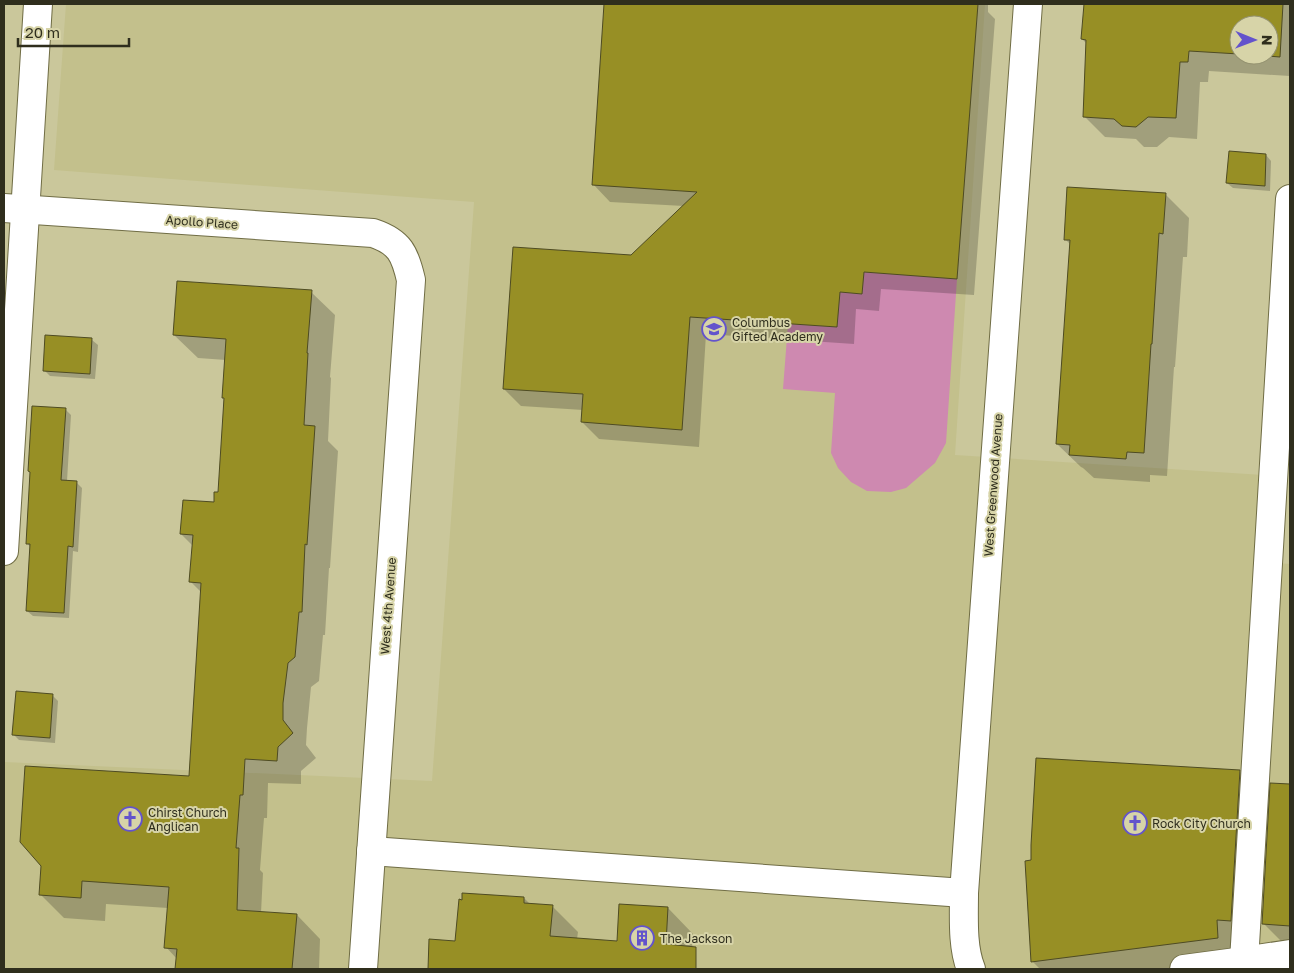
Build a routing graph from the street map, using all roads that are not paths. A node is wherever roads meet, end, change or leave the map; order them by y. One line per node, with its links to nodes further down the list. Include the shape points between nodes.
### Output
1 (38, 4): 4 (street)
2 (1028, 4): 8 (street, West Greenwood Avenue)
3 (1290, 199): 10 (street)
4 (14, 209): 5 (street, Apollo Place, via 373,233); 6 (street)
5 (397, 246): 7 (street, West 4th Avenue, via 406,260 411,280)
6 (4, 550)
7 (371, 851): 8 (street); 12 (street, West 4th Avenue)
8 (964, 894): 11 (street, West Greenwood Avenue, via 964,930)
9 (1290, 954): 10 (street)
10 (1244, 961): 13 (street)
11 (970, 968)
12 (363, 969)
13 (1184, 969)

